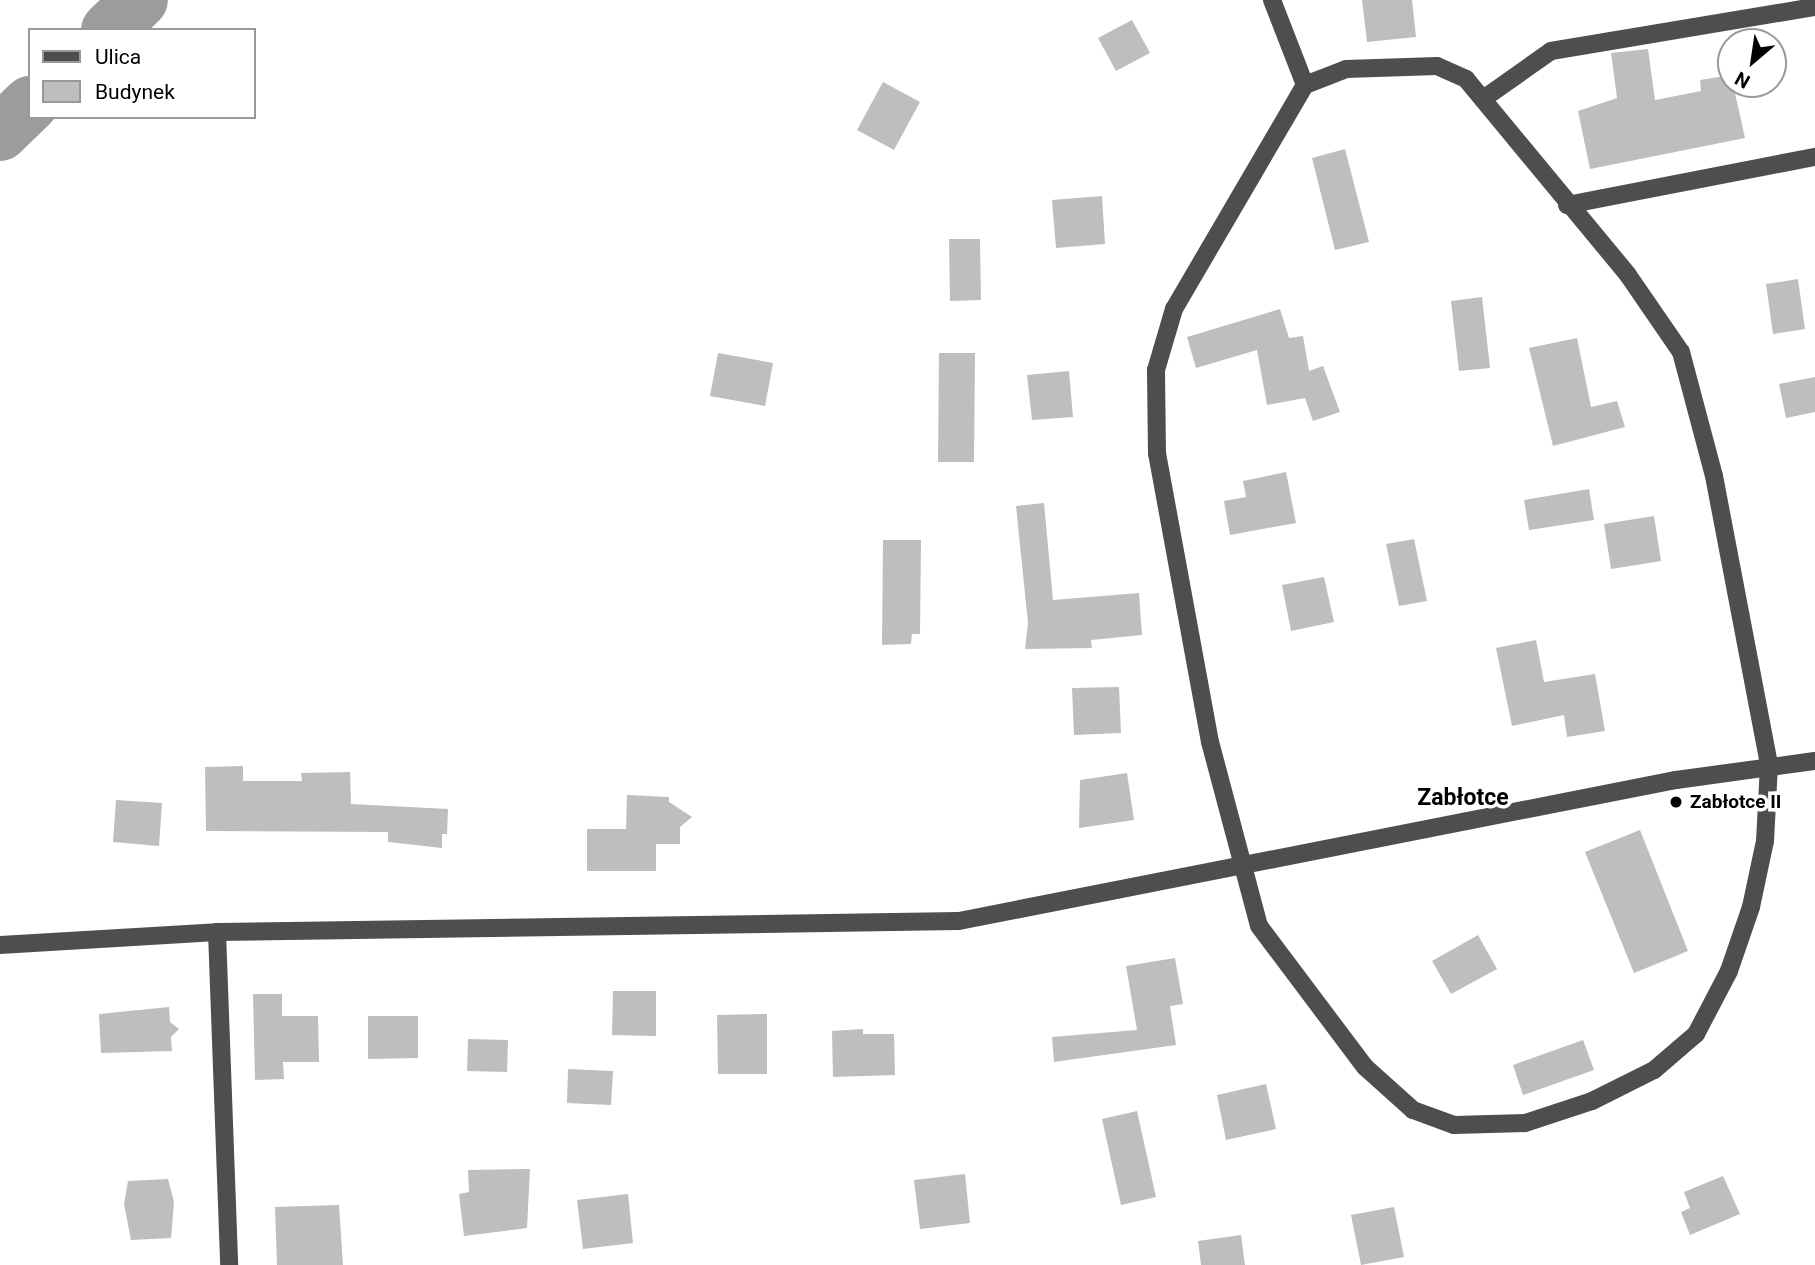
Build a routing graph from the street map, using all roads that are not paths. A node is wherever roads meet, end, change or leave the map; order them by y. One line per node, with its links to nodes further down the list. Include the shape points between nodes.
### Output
1 (1272, 0): 3 (street)
2 (1815, 8): 4 (street, via 1551,51 1513,73)
3 (1305, 85): 4 (street, via 1346,69 1437,66 1466,79); 9 (street, via 1174,309 1156,370 1157,454 1210,742)
4 (1483, 99): 6 (street)
5 (1815, 157): 6 (street)
6 (1567, 205): 8 (street, via 1628,275 1681,352 1714,476)
7 (1815, 761): 8 (street)
8 (1769, 765): 9 (street); 9 (street, via 1765,841 1751,907 1729,971 1696,1034 1654,1070 1592,1101 1525,1123 1454,1125 1413,1110 1365,1066 1259,926)
9 (1241, 865): 10 (street, via 959,921)
10 (217, 932): 11 (street); 12 (street)
11 (0, 945)
12 (229, 1265)

